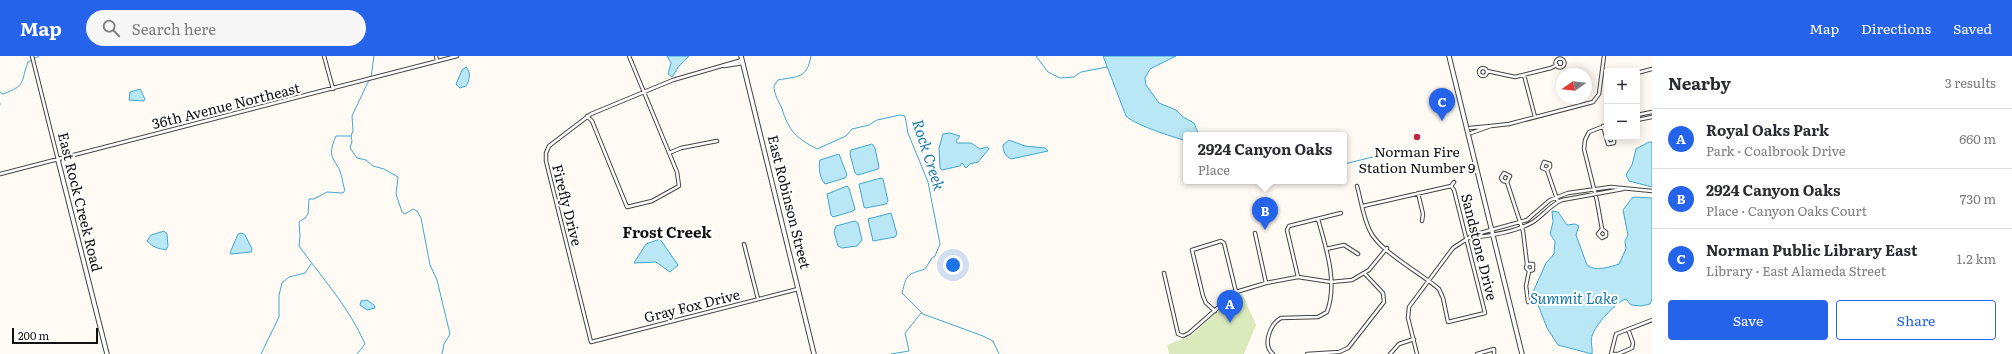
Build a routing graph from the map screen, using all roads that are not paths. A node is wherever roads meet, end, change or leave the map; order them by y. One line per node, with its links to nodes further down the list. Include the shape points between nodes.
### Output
1 (32, 56): 33 (street, East Rock Creek Road)
2 (324, 56): 16 (street)
3 (436, 56): 9 (street)
4 (457, 56): 9 (street, 36th Avenue Northeast)
5 (629, 56): 17 (street)
6 (1449, 56): 54 (street)
7 (1604, 56): 14 (street)
8 (742, 60): 17 (street, Firefly Drive, via 678,78); 70 (street, East Robinson Street)
9 (437, 62): 16 (street, 36th Avenue Northeast)
10 (1557, 65): 15 (street)
11 (1652, 69): 13 (street)
12 (1488, 71): 15 (street, via 1512,77)
13 (1640, 72)
14 (1602, 73): 22 (street, via 1599,94 1593,102)
15 (1524, 75): 22 (street)
16 (332, 89): 33 (street, 36th Avenue Northeast)
17 (644, 92): 20 (street, Firefly Drive); 32 (street)
18 (1652, 112): 19 (street)
19 (1640, 114)
20 (587, 116): 32 (street, via 592,121 627,207 659,198 679,186); 78 (street, Firefly Drive, via 549,146 545,157)
21 (1652, 117): 23 (street)
22 (1535, 118): 24 (street)
23 (1640, 119)
24 (1490, 126): 26 (street); 28 (street)
25 (1603, 126): 27 (street); 41 (street, via 1589,132 1584,146)
26 (1470, 128)
27 (1604, 130)
28 (1471, 133)
29 (1607, 140): 30 (street, via 1608,144 1614,143)
30 (1614, 140)
31 (716, 141): 32 (street)
32 (668, 153)
33 (58, 160): 35 (street, 36th Avenue Northeast); 79 (street, East Rock Creek Road)
34 (1547, 170): 45 (street)
35 (0, 174)
36 (1454, 182): 39 (street, Sandstone Drive)
37 (1507, 182): 51 (street)
38 (1357, 186): 47 (street)
39 (1451, 186): 43 (street, Sandstone Drive); 57 (street, Sandstone Drive)
40 (1626, 188): 41 (street); 42 (street); 44 (street)
41 (1594, 190): 44 (street); 45 (street)
42 (1652, 191)
43 (1418, 193): 47 (street, Sandstone Drive); 50 (street)
44 (1595, 194): 46 (street); 53 (street)
45 (1556, 197): 46 (street); 51 (street)
46 (1558, 202): 52 (street)
47 (1362, 206): 59 (street, via 1371,233)
48 (1342, 213): 49 (street)
49 (1318, 219): 60 (street); 66 (street, via 1289,226 1287,230)
50 (1422, 221)
51 (1520, 222): 52 (street); 54 (street)
52 (1522, 227): 56 (street); 62 (street)
53 (1602, 229)
54 (1490, 230): 56 (street); 57 (street)
55 (1255, 233): 69 (street)
56 (1491, 234): 57 (street); 87 (street)
57 (1466, 238): 67 (street, via 1453,248); 67 (street, Sandstone Drive, via 1485,313 1448,322 1442,295)
58 (744, 244): 72 (street)
59 (1387, 248): 65 (street); 67 (street)
60 (1326, 249): 61 (street, via 1344,245); 68 (street)
61 (1358, 254)
62 (1527, 264): 63 (street, via 1526,268); 63 (street, via 1532,263 1534,267)
63 (1529, 271): 73 (street, via 1526,286)
64 (1164, 274): 74 (street, via 1180,336 1190,334)
65 (1365, 274): 68 (street, via 1352,280); 82 (street, via 1383,293 1384,302 1348,348 1340,352)
66 (1298, 277): 68 (street); 69 (street)
67 (1428, 280): 77 (street, via 1408,310)
68 (1331, 282): 81 (street, via 1329,306 1324,315 1281,318 1273,324 1267,344)
69 (1266, 283): 71 (street)
70 (798, 289): 72 (street, Gray Fox Drive); 80 (street, East Robinson Street)
71 (1236, 292): 74 (street); 74 (street, via 1224,243 1221,241 1192,250 1203,296)
72 (758, 299): 78 (street, Gray Fox Drive)
73 (1528, 302)
74 (1214, 311)
75 (1652, 320): 76 (street)
76 (1628, 329): 88 (street, via 1616,334); 88 (street, via 1633,343 1632,348)
77 (1414, 339): 83 (street, via 1399,344); 84 (street)
78 (591, 342)
79 (106, 354)
80 (814, 354)
81 (1273, 354)
82 (1307, 354)
83 (1390, 354)
84 (1417, 354)
85 (1477, 354): 86 (street, via 1494,349)
86 (1494, 354)
87 (1522, 354)
88 (1611, 354)

